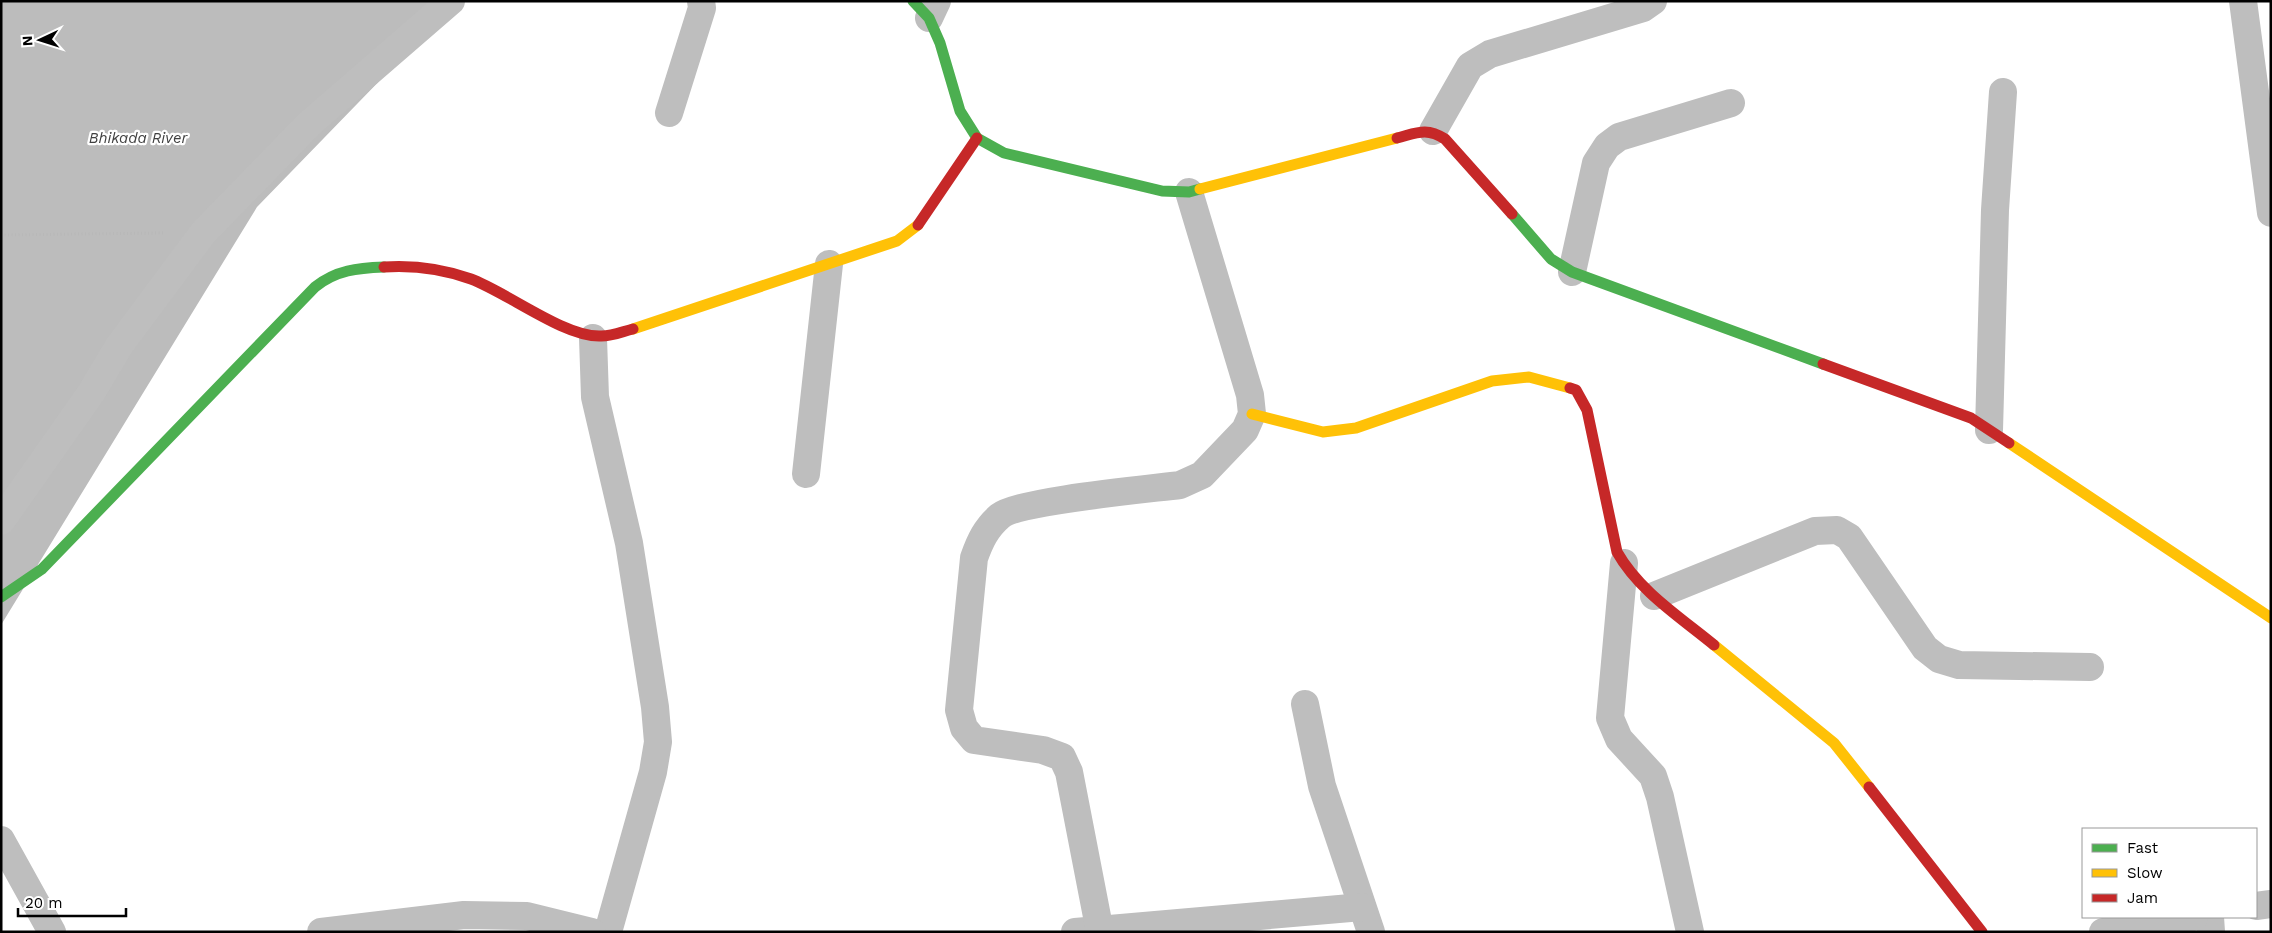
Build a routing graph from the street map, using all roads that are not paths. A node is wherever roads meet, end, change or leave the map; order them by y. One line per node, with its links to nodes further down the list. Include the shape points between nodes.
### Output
1 (452, 1): 20 (street, via 309,124 203,233 119,346 91,393)
2 (701, 1): 9 (street, via 702,8)
3 (1653, 1): 10 (street, via 1643,8 1490,54 1470,66)
4 (2243, 1): 8 (street)
5 (926, 7): 11 (street, via 960,111)
6 (2003, 92): 18 (street, via 1995,210)
7 (1732, 103): 15 (street, via 1619,137 1607,146 1596,163)
8 (2264, 105): 13 (street)
9 (669, 113)
10 (1433, 131): 12 (street); 15 (street, via 1445,139 1551,259)
11 (978, 138): 12 (street, via 1004,153 1162,191); 14 (street, via 916,227 897,241)
12 (1189, 192): 17 (street, via 1250,395)
13 (2271, 213)
14 (829, 264): 16 (street, via 610,336); 19 (street)
15 (1572, 272): 18 (street, via 1954,410)
16 (593, 338): 23 (street, via 578,334 480,282 440,268 354,268 328,277 298,303 42,569); 37 (street, via 595,397 629,543 658,742 653,772)
17 (1252, 414): 21 (street, via 1323,432 1356,428 1492,381 1529,377 1576,390 1587,410 1618,552); 33 (street, via 1245,430 1202,475 1180,485 1028,506 1001,515 982,535 974,558 959,710 964,728 974,740 1043,750 1062,757 1069,772)
18 (1989, 430): 24 (street)
19 (806, 474)
20 (1, 520)
21 (1624, 563): 22 (street); 38 (street, via 1610,718 1619,739 1653,776)
22 (1654, 596): 25 (street, via 1815,531 1837,530 1849,537 1925,648 1939,659 1959,665); 39 (street, via 1834,743)
23 (1, 597)
24 (2271, 618)
25 (2090, 667)
26 (1305, 704): 32 (street, via 1322,786)
27 (1, 840): 34 (street)
28 (2271, 904): 29 (street)
29 (2257, 906)
30 (2188, 918): 40 (street)
31 (2210, 918): 41 (street)
32 (1366, 919): 33 (street)
33 (1092, 931)
34 (52, 932)
35 (321, 932): 36 (street, via 473,915 527,916)
36 (592, 932)
37 (608, 932)
38 (1690, 932)
39 (1982, 932)
40 (2103, 932)
41 (2211, 932)

